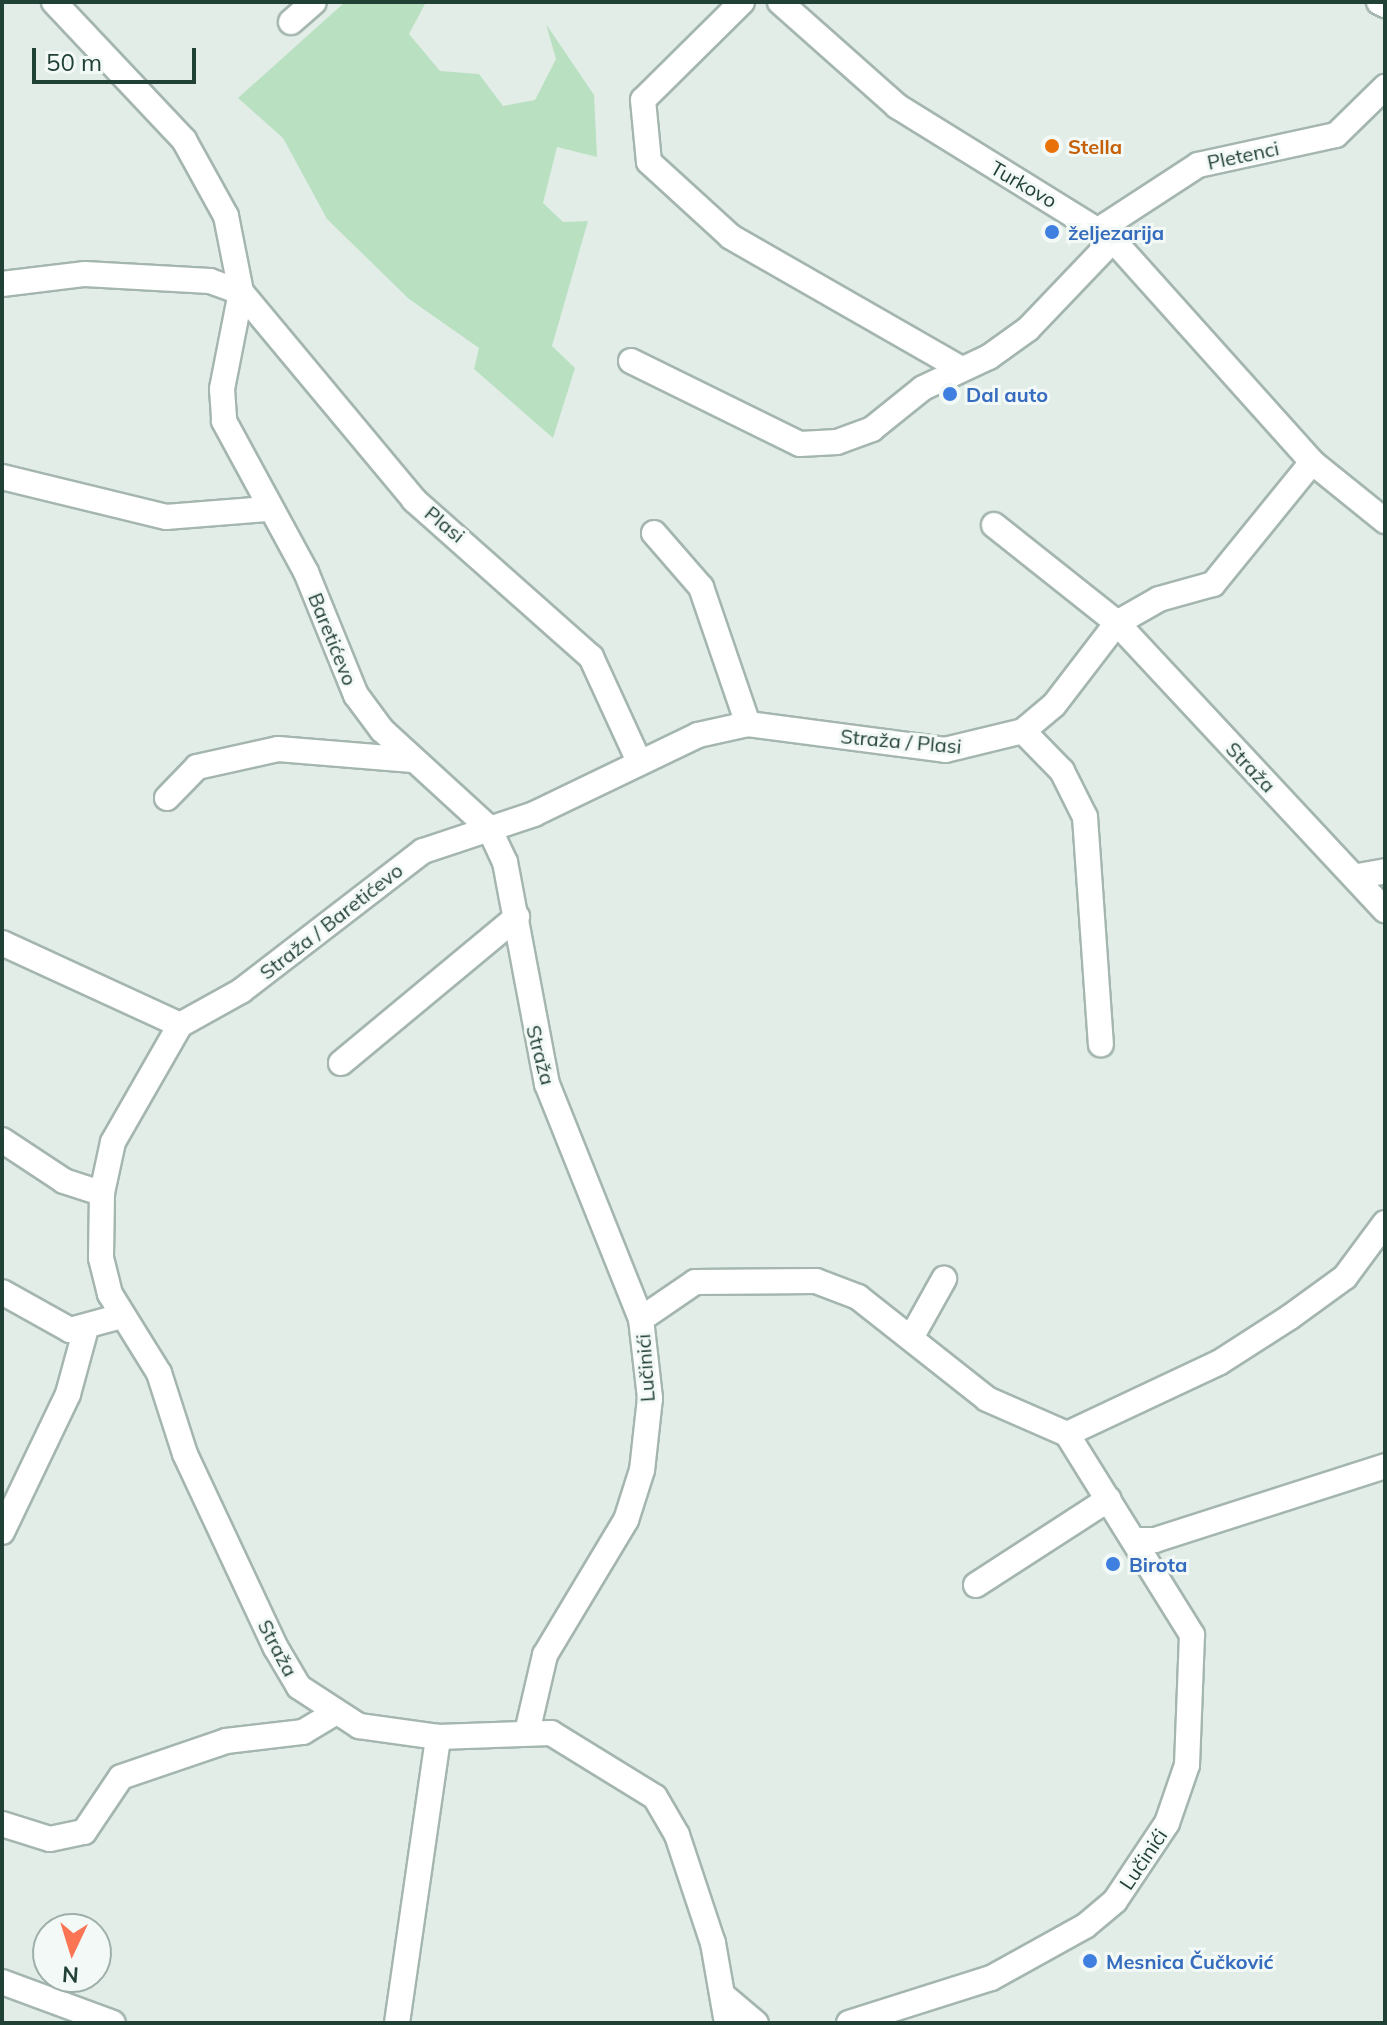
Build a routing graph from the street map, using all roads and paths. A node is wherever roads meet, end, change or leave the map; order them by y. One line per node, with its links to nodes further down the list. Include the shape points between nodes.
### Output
1 (54, 2): 11 (street, Baretićevo, via 184,140 226,216)
2 (314, 2): 7 (street)
3 (742, 2): 13 (street, via 652,84 639,120 645,153 662,182 731,237)
4 (780, 2): 9 (street, Turkovo, via 897,106)
5 (1379, 2): 6 (street)
6 (1385, 5)
7 (291, 22)
8 (1385, 87): 9 (street, Pletenci, via 1336,135 1198,165)
9 (1106, 235): 13 (street, Pletenci, via 1028,329); 14 (street, Turkovo)
10 (2, 284): 11 (street, via 117,275 210,281)
11 (241, 292): 16 (street, Baretićevo, via 220,403); 23 (street, Plasi, via 414,500 591,657)
12 (631, 361): 13 (street, Pletenci, via 800,444 872,429)
13 (960, 368)
14 (1312, 462): 17 (street, Turkovo); 20 (street, Straža / Plasi, via 1213,584 1159,599)
15 (2, 477): 16 (street, via 166,517)
16 (267, 509): 24 (street, Baretićevo, via 306,572 356,695)
17 (1385, 521)
18 (994, 525): 20 (street)
19 (654, 533): 21 (street, via 701,587)
20 (1117, 623): 22 (street, Straža / Plasi, via 1054,705); 28 (street, Straža)
21 (748, 724): 22 (street, Straža / Plasi, via 945,750 980,747); 23 (street, Straža / Plasi)
22 (1023, 731): 33 (street, via 1062,771 1085,817)
23 (638, 759): 26 (street, Straža / Plasi, via 584,791)
24 (413, 760): 25 (street, via 278,749 197,767); 26 (street, Baretićevo)
25 (167, 798)
26 (489, 828): 30 (street, Straža); 32 (street, Straža / Baretićevo, via 423,851 241,991)
27 (1385, 871): 28 (street)
28 (1358, 876): 29 (street, Straža)
29 (1385, 910)
30 (517, 917): 34 (street); 41 (street, Straža, via 547,1084)
31 (2, 943): 32 (street)
32 (180, 1025): 36 (street, Straža, via 113,1142)
33 (1101, 1044)
34 (341, 1063)
35 (2, 1140): 36 (street, via 64,1181)
36 (102, 1193): 40 (street, Straža, via 101,1258)
37 (1382, 1228): 44 (street, via 1345,1277 1244,1347)
38 (944, 1279): 43 (street)
39 (2, 1292): 42 (street, via 70,1330)
40 (122, 1316): 42 (street); 50 (street, Straža, via 159,1373 185,1454 276,1648 299,1687)
41 (641, 1319): 43 (street, Lučinići, via 695,1282 816,1281 858,1297); 51 (street, Lučinići, via 650,1398 642,1470 626,1520 545,1655)
42 (86, 1328): 47 (street, via 68,1394)
43 (911, 1338): 44 (street, Lučinići, via 987,1399)
44 (1067, 1434): 46 (street, Lučinići)
45 (1385, 1466): 48 (street, via 1155,1540)
46 (1109, 1499): 48 (street, Lučinići); 49 (street)
47 (2, 1532)
48 (1135, 1540): 60 (street, Lučinići, via 1175,1601 1195,1652 1187,1765 1144,1865 1085,1926 991,1978)
49 (976, 1585)
50 (333, 1714): 52 (street, via 359,1726); 53 (street, via 303,1732 226,1741 121,1777 84,1832 50,1839)
51 (528, 1728): 52 (street); 55 (street, via 551,1733 655,1797 677,1835)
52 (438, 1737): 57 (street)
53 (2, 1824)
54 (2, 1982): 56 (street)
55 (726, 1998): 58 (street); 59 (street)
56 (113, 2023)
57 (397, 2023)
58 (727, 2023)
59 (756, 2023)
60 (849, 2023)

